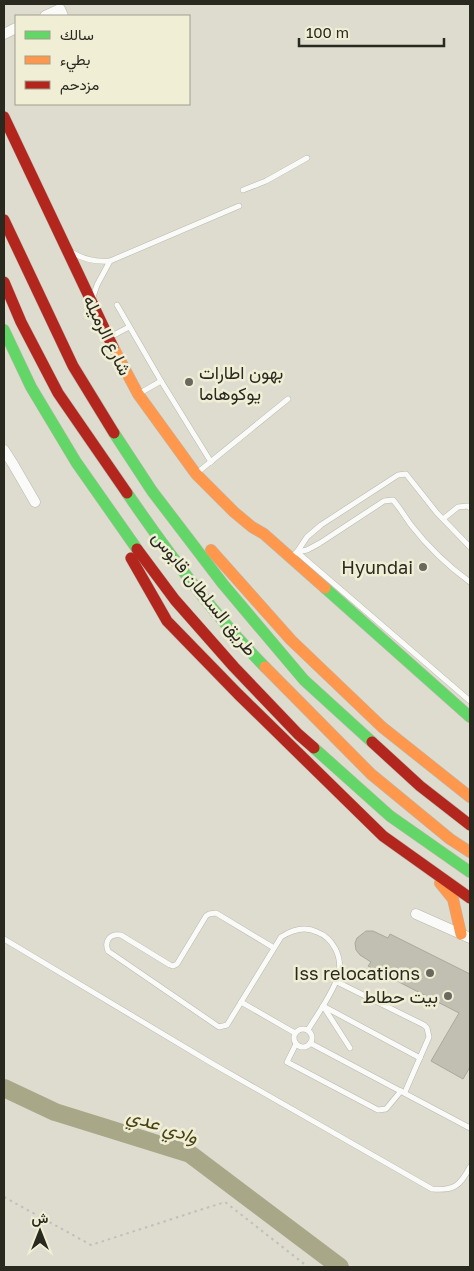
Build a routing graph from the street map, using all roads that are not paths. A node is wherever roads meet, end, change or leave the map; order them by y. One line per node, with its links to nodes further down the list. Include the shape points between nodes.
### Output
1 (48, 15): 2 (street, via 60,10)
2 (62, 15)
3 (4, 117): 8 (main road, شارع الرميله)
4 (307, 158): 5 (lane)
5 (244, 190)
6 (240, 206): 9 (lane)
7 (4, 220): 24 (main road, via 73,366)
8 (67, 250): 9 (lane, via 96,262); 11 (main road, شارع الرميله)
9 (110, 261): 11 (lane)
10 (4, 282): 37 (main road, طريق السلطان قابوس, via 58,393 193,584 250,651 371,774)
11 (92, 303): 15 (main road, شارع الرميله)
12 (117, 304): 13 (lane)
13 (129, 327): 15 (lane); 17 (lane)
14 (4, 330): 18 (main road, طريق السلطان قابوس)
15 (108, 339): 19 (main road, شارع الرميله)
16 (9, 366): 18 (main road)
17 (161, 381): 19 (lane); 22 (lane)
18 (31, 387): 28 (main road, طريق السلطان قابوس, via 76,462)
19 (138, 394): 23 (main road, شارع الرميله)
20 (288, 399): 22 (lane)
21 (4, 450): 25 (street)
22 (211, 462): 23 (lane)
23 (196, 474): 29 (main road, شارع الرميله)
24 (152, 491): 35 (main road, via 298,646 382,727); 36 (main road, via 223,584 304,680 420,786)
25 (35, 502)
26 (470, 508): 27 (lane, via 458,507)
27 (443, 519): 30 (lane); 31 (lane, via 402,473 321,525)
28 (120, 526): 38 (main road, via 130,558 168,622 382,836); 39 (main road, طريق السلطان قابوس, via 174,600 298,734 390,816)
29 (252, 528): 31 (main road); 34 (main road, via 257,540 279,561 449,713)
30 (470, 547)
31 (294, 555): 32 (lane, via 320,544 384,501 393,500 426,543); 33 (lane, via 342,590); 34 (main road)
32 (470, 582)
33 (470, 701)
34 (469, 725)
35 (470, 797)
36 (470, 825)
37 (470, 852)
38 (420, 863): 40 (main road); 42 (main road, via 453,899)
39 (470, 872)
40 (470, 898)
41 (416, 914): 42 (street)
42 (466, 936)
43 (4, 939): 56 (lane, via 222,1069 432,1188 446,1190 456,1186)
44 (274, 948): 45 (lane, via 289,932 306,929 323,934 338,955 340,964); 46 (lane); 46 (lane, via 216,913 206,916 175,965 121,935 111,936 107,941 108,951 219,1027 227,1025)
45 (335, 981): 47 (lane); 53 (lane, via 424,1025 430,1037)
46 (241, 1002): 49 (lane)
47 (323, 1006): 48 (lane); 52 (lane); 53 (lane)
48 (308, 1030): 49 (lane, via 302,1028); 50 (lane)
49 (295, 1033): 51 (lane)
50 (310, 1043): 51 (lane, via 302,1047); 54 (lane)
51 (296, 1044): 54 (lane, via 288,1062 378,1110 386,1109)
52 (350, 1048)
53 (420, 1058): 54 (lane)
54 (403, 1092): 55 (lane)
55 (470, 1128)
56 (470, 1167)

